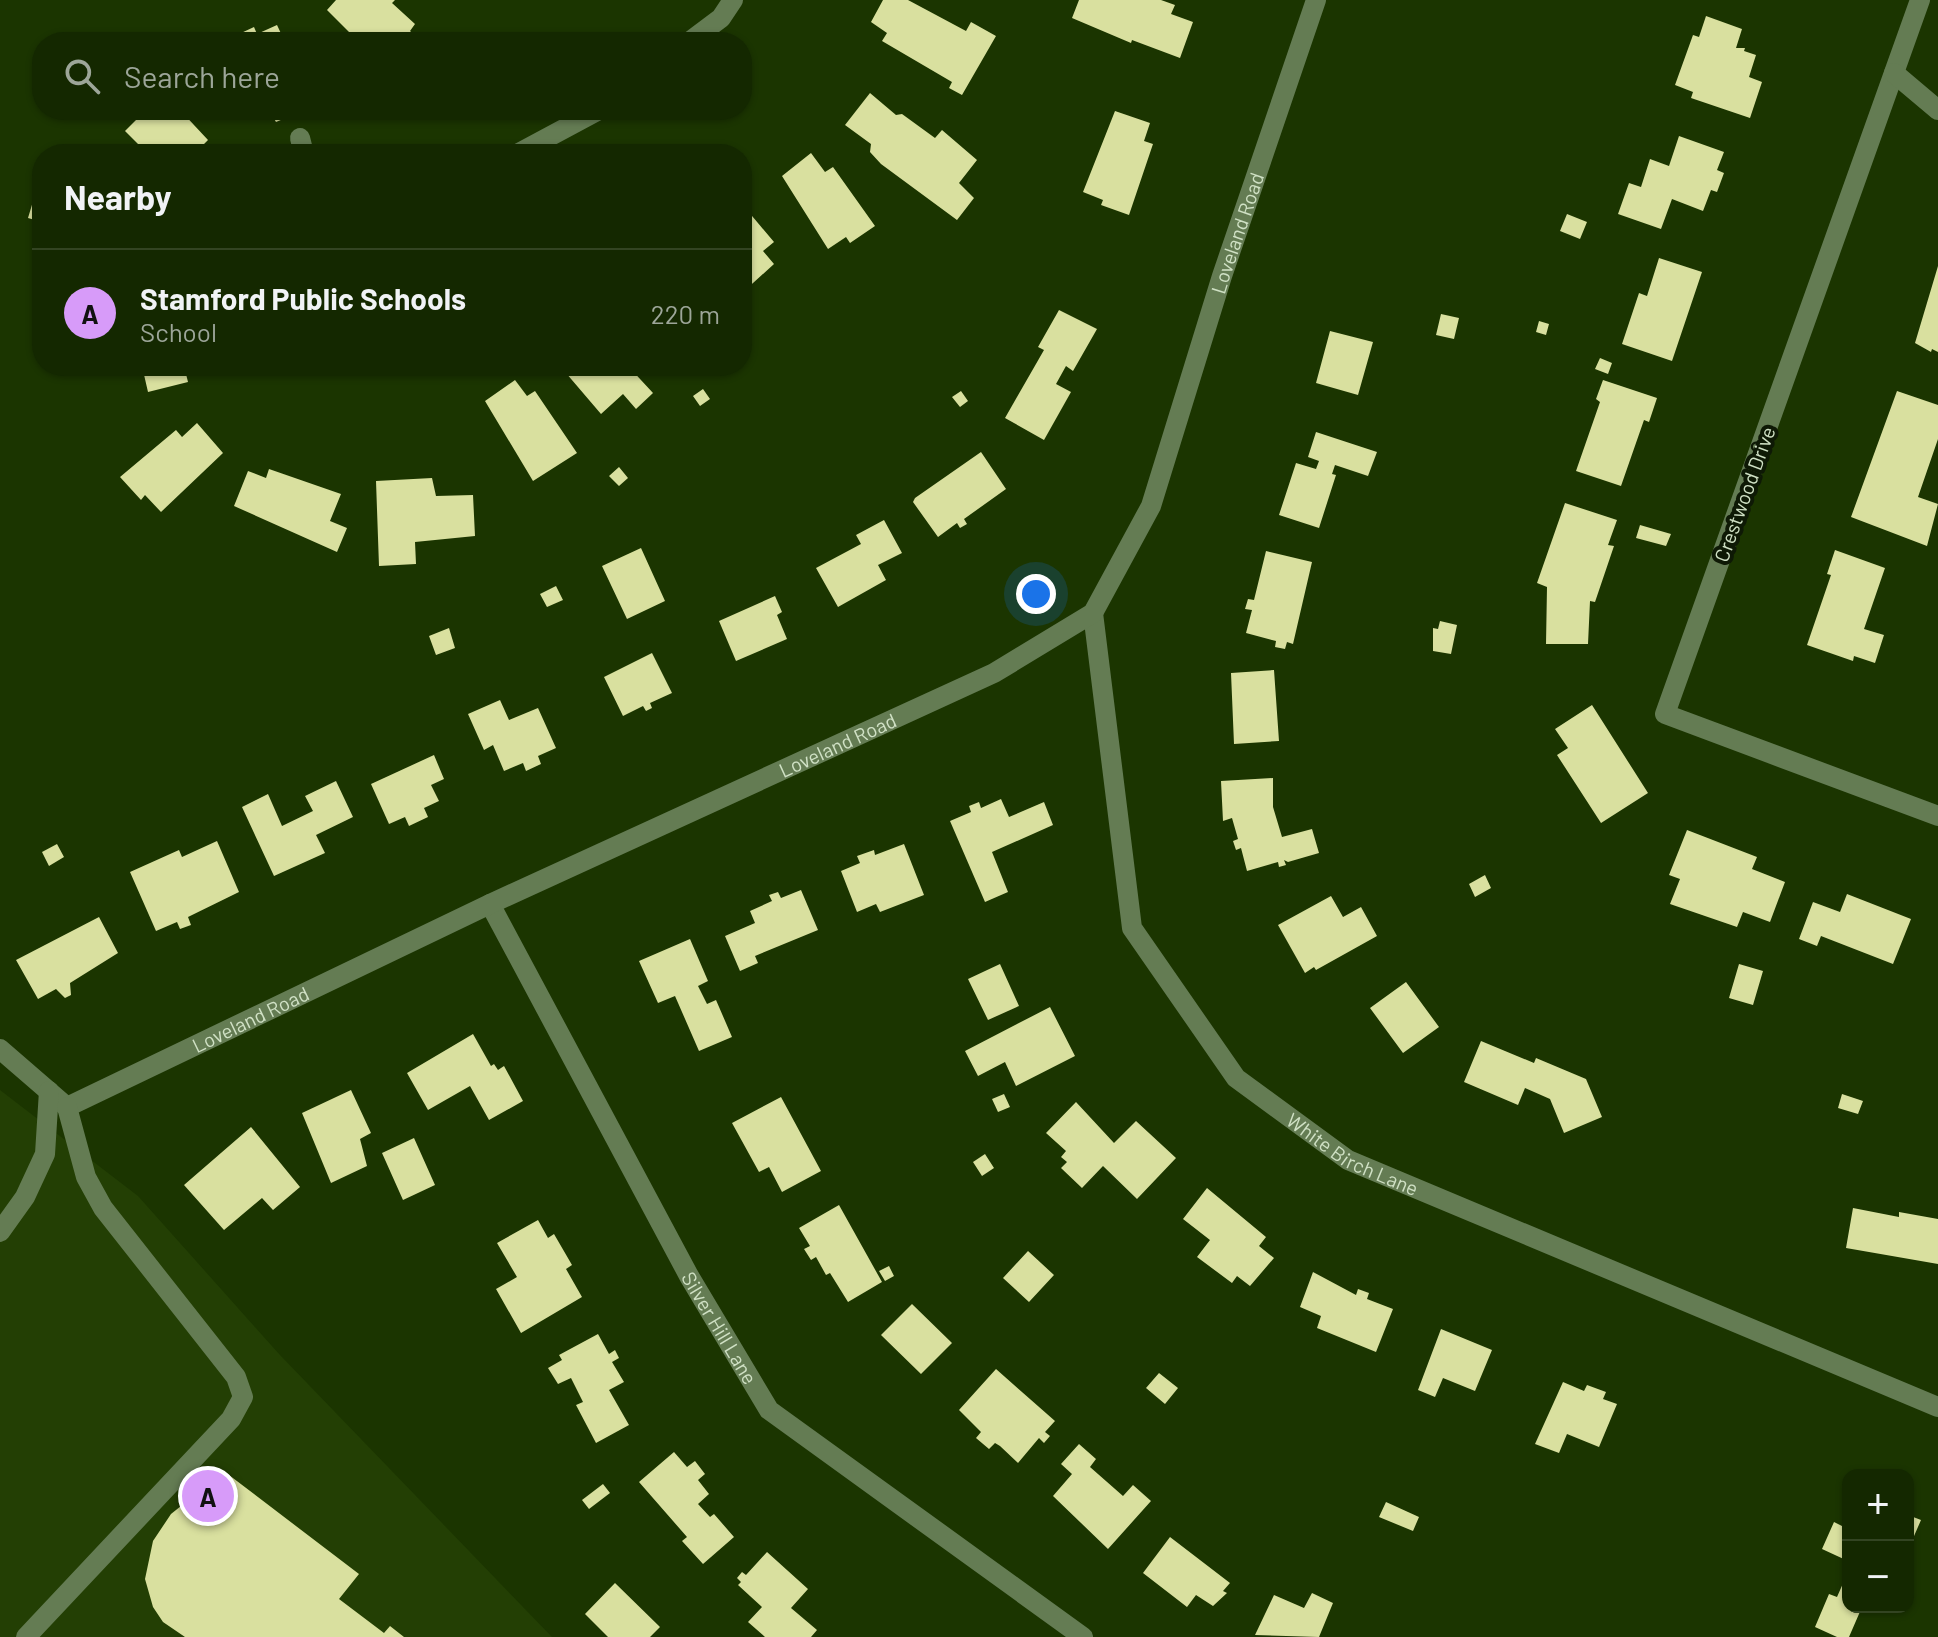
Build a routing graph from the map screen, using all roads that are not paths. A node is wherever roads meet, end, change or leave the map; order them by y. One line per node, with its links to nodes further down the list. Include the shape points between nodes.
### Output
1 (733, 0): 4 (street)
2 (1316, 0): 9 (street, Loveland Road, via 1151,506)
3 (1920, 0): 5 (street, Crestwood Drive)
4 (702, 32)
5 (1894, 73): 6 (street); 10 (street, Crestwood Drive, via 1665,714)
6 (1938, 110)
7 (580, 120): 8 (street)
8 (536, 144)
9 (1093, 613): 11 (street, Loveland Road, via 994,673); 16 (street, White Birch Lane, via 1132,928 1236,1078 1348,1160)
10 (1938, 816)
11 (490, 904): 14 (street, Loveland Road); 18 (street, Silver Hill Lane, via 689,1276 769,1410)
12 (0, 1049): 13 (street)
13 (49, 1091): 14 (street); 15 (street, via 45,1154 25,1197)
14 (67, 1107): 17 (street, via 86,1177 103,1208 236,1377 243,1397 231,1419)
15 (0, 1232)
16 (1938, 1407)
17 (26, 1637)
18 (1083, 1637)

